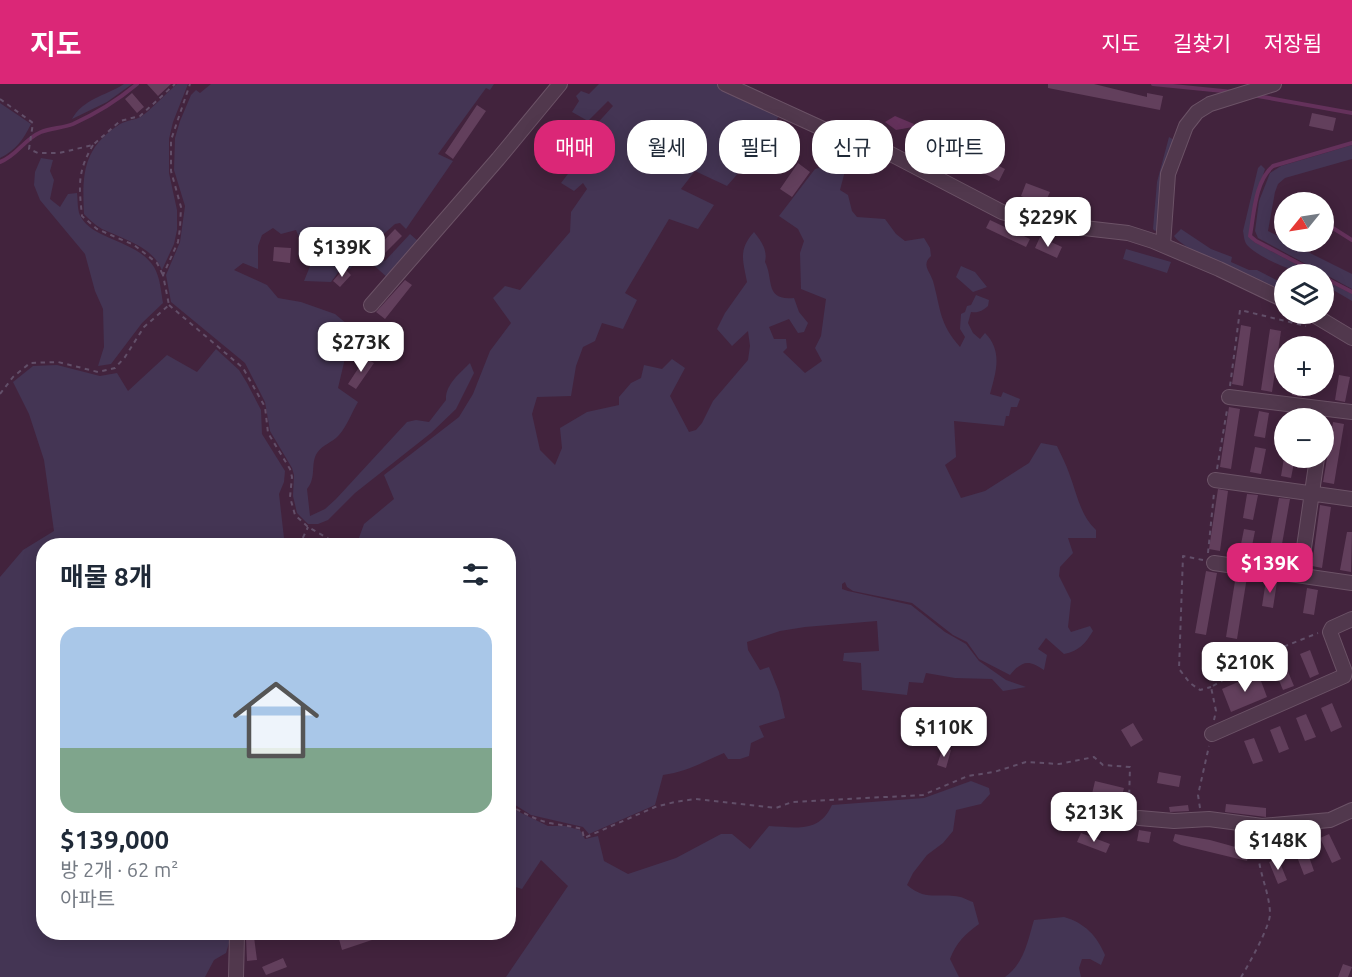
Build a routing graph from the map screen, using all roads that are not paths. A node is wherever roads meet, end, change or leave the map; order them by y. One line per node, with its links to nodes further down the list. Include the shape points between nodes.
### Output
1 (560, 84): 6 (street)
2 (725, 84): 4 (street, via 832,133 864,140 1010,215 1063,227 1128,233)
3 (1274, 84): 4 (street, via 1210,104 1186,126 1168,174)
4 (1163, 245): 5 (street)
5 (1274, 295)
6 (371, 305)
7 (1329, 324): 8 (street)
8 (1352, 338)
9 (1229, 397): 10 (street)
10 (1290, 408)
11 (1352, 412): 12 (street)
12 (1334, 413)
13 (1316, 468): 15 (street)
14 (1215, 480): 15 (street)
15 (1312, 494): 16 (street); 18 (street)
16 (1352, 500)
17 (1214, 563): 18 (street)
18 (1300, 575): 19 (street)
19 (1352, 583)
20 (1352, 619): 21 (street, via 1330,632 1344,676)
21 (1212, 734)
22 (1352, 810): 23 (street, via 1330,819 1262,826 1209,819)
23 (1139, 818)
24 (237, 940): 25 (street)
25 (236, 977)

